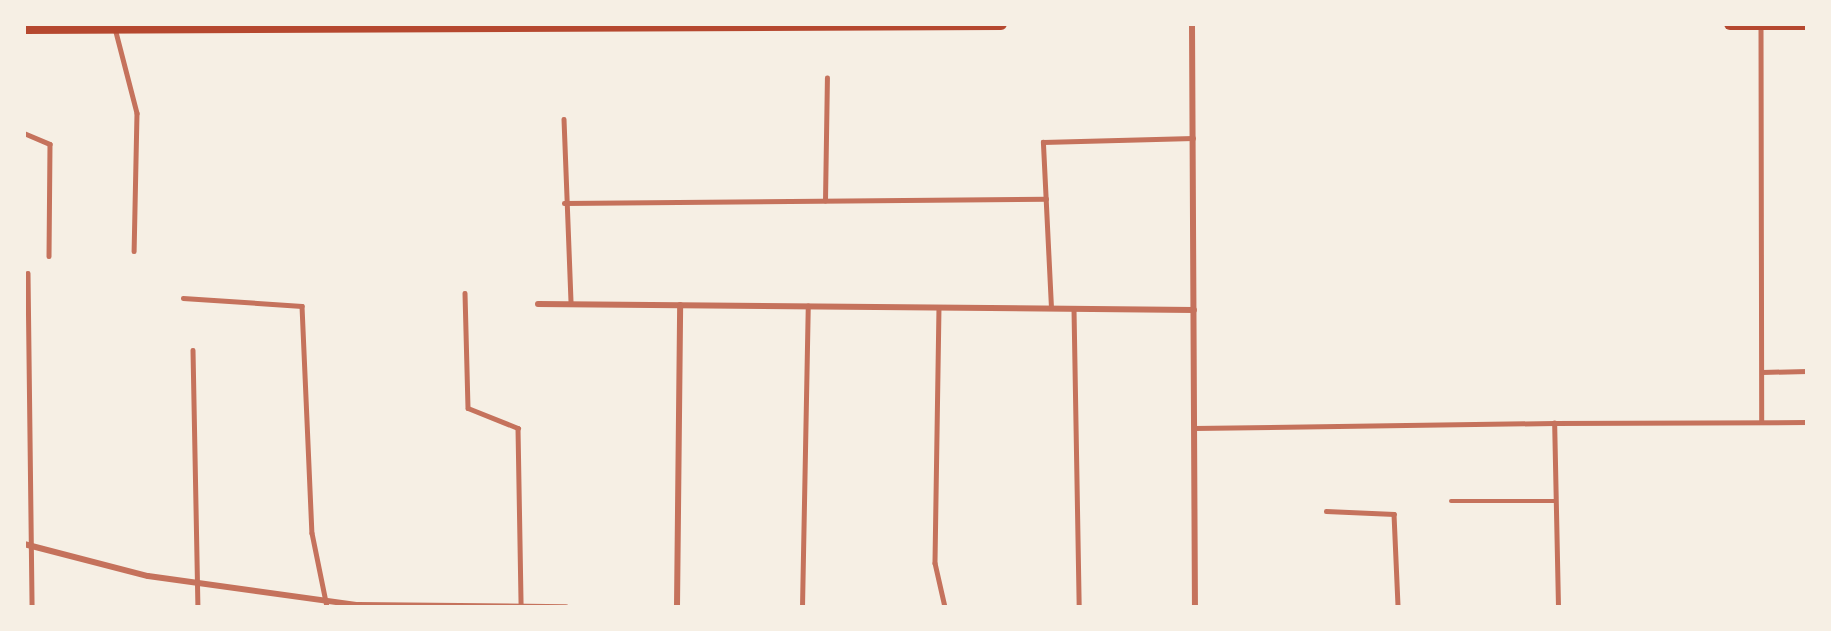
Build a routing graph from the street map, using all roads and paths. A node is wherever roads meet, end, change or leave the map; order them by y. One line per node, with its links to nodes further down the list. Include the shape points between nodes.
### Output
1 (1001, 24): 7 (main road)
2 (1192, 24): 14 (street)
3 (1730, 24): 4 (main road)
4 (1761, 24): 5 (main road); 33 (lane)
5 (1807, 24)
6 (491, 25): 7 (main road); 8 (main road)
7 (683, 25)
8 (221, 26): 10 (main road)
9 (30, 27): 10 (main road)
10 (115, 28): 18 (lane, via 137,113)
11 (827, 78): 16 (lane)
12 (564, 119): 17 (lane)
13 (24, 133): 19 (lane, via 50,144)
14 (1193, 138): 15 (lane, via 1043,142); 30 (street)
15 (1046, 199): 16 (lane); 28 (lane)
16 (825, 201): 17 (lane)
17 (564, 203): 24 (lane)
18 (134, 251)
19 (49, 256)
20 (28, 273): 41 (lane)
21 (465, 293): 46 (lane, via 468,408 518,428)
22 (183, 298): 43 (lane, via 302,306 312,533)
23 (538, 304): 24 (street)
24 (571, 304): 25 (street)
25 (680, 305): 26 (street); 48 (street)
26 (808, 306): 27 (street); 49 (lane)
27 (939, 307): 28 (street); 50 (lane, via 935,563)
28 (1051, 309): 29 (street)
29 (1074, 309): 30 (street); 51 (lane)
30 (1194, 310): 37 (street)
31 (193, 350): 42 (lane)
32 (1807, 371): 33 (lane)
33 (1762, 372): 34 (lane)
34 (1762, 422): 35 (lane); 36 (lane)
35 (1807, 422)
36 (1554, 423): 37 (lane); 39 (lane)
37 (1194, 428): 52 (street)
38 (1451, 501): 39 (lane)
39 (1556, 501): 54 (lane)
40 (1326, 511): 53 (lane, via 1394,514)
41 (27, 546): 42 (street); 44 (lane)
42 (195, 582): 43 (street); 45 (lane)
43 (327, 604): 46 (street)
44 (33, 607)
45 (198, 607)
46 (521, 607): 47 (street)
47 (566, 607)
48 (676, 607)
49 (802, 607)
50 (945, 607)
51 (1079, 607)
52 (1196, 607)
53 (1398, 607)
54 (1558, 607)

